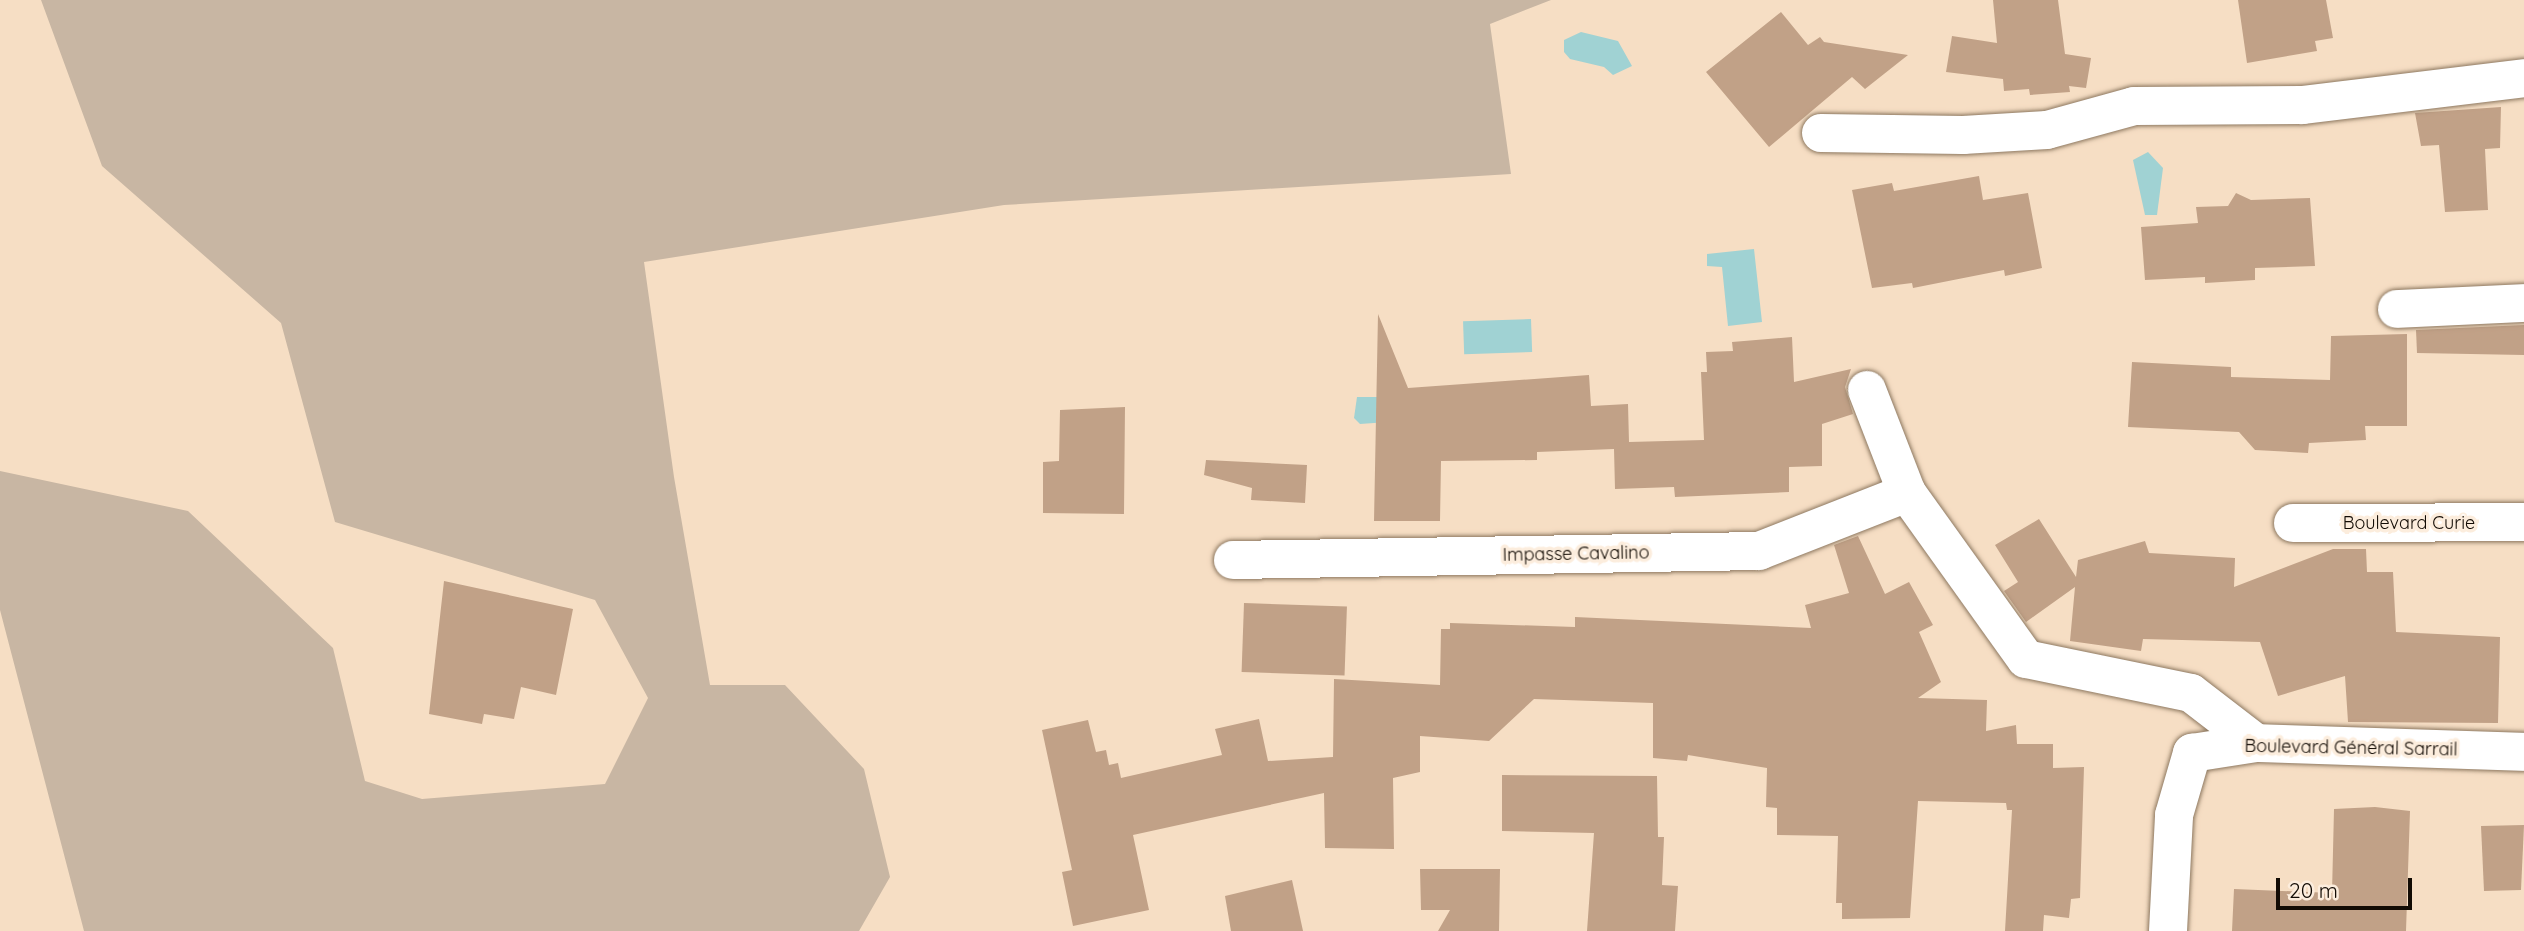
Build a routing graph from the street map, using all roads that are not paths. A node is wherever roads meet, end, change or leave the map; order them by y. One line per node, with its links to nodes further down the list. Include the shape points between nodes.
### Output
1 (2524, 78): 2 (street, via 2302,105 2134,106 2048,130 1962,135)
2 (1821, 133)
3 (2524, 303): 4 (street)
4 (2396, 309)
5 (1867, 390): 6 (street)
6 (1907, 492): 9 (street, Impasse Cavalino, via 1759,551); 10 (street, via 2026,659 2191,693)
7 (2524, 522): 8 (street, Boulevard Curie)
8 (2293, 523)
9 (1233, 560)
10 (2256, 743): 11 (street, Boulevard Général Sarrail); 12 (street, Boulevard Général Sarrail, via 2192,753 2174,815)
11 (2524, 752)
12 (2168, 931)

